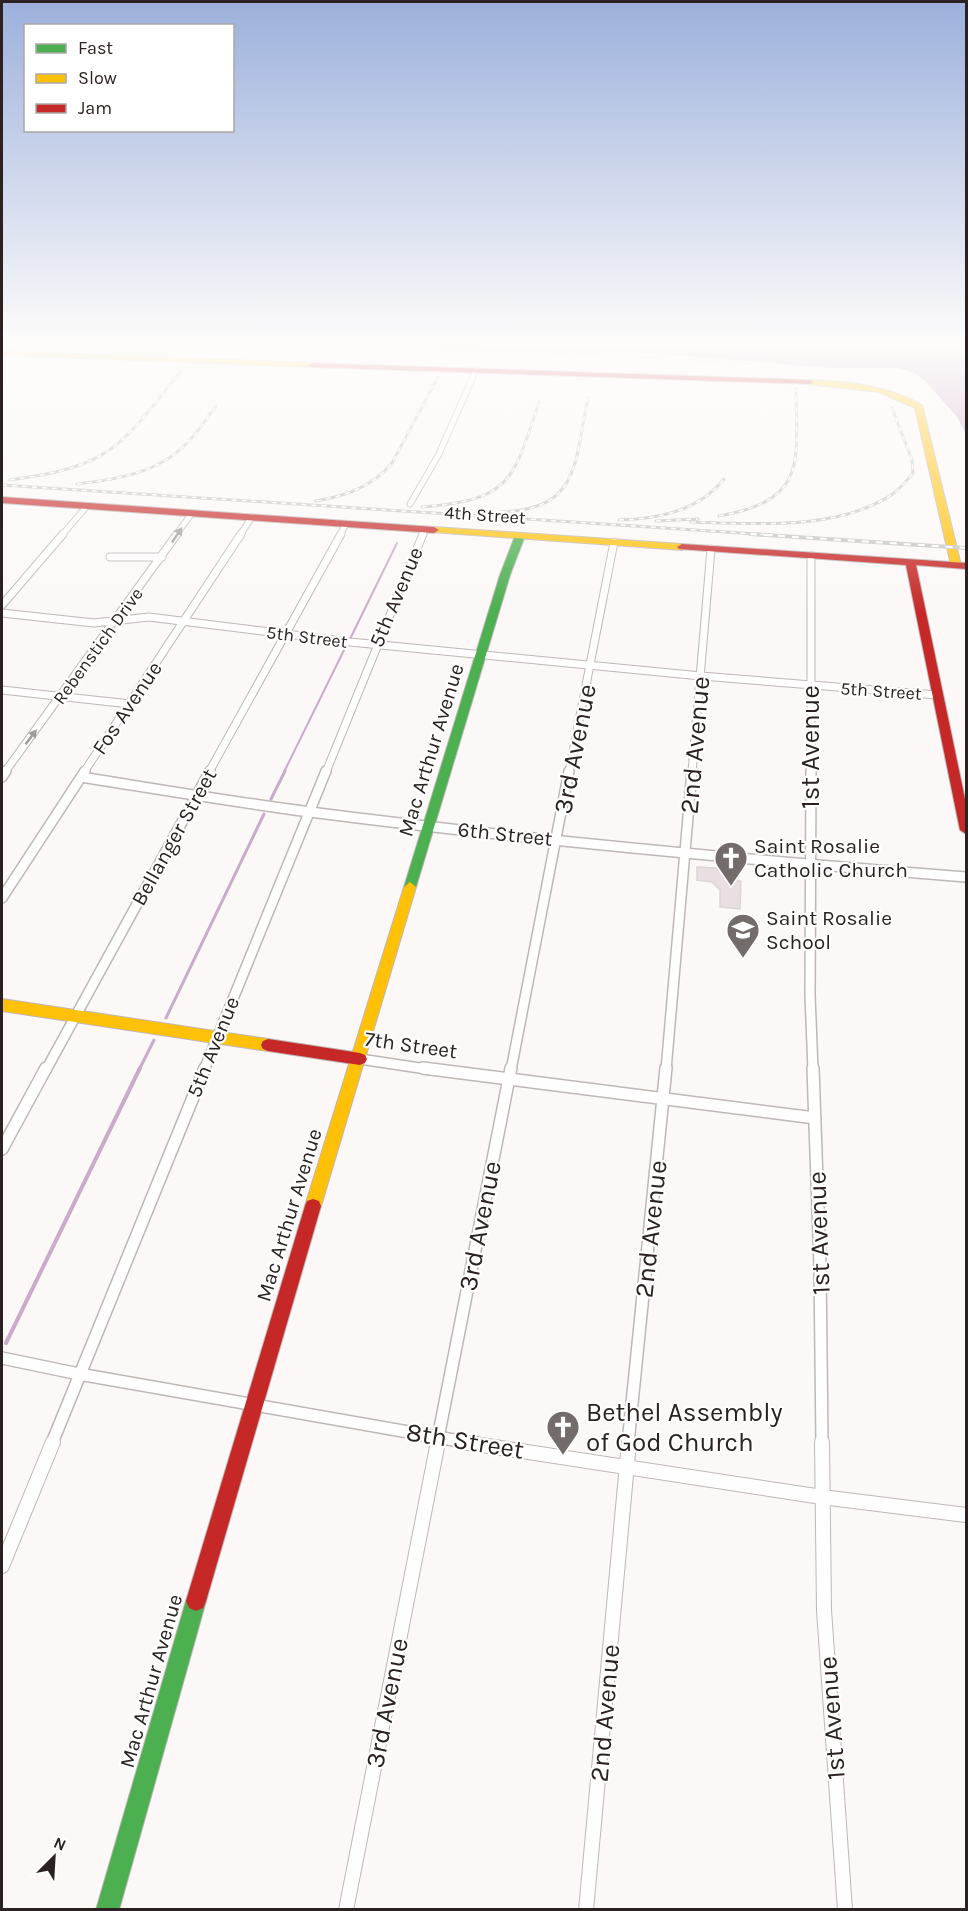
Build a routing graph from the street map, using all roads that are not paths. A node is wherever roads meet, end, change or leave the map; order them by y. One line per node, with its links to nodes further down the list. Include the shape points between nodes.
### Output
1 (447, 435): 4 (street)
2 (927, 435): 17 (main road)
3 (2, 500): 5 (main road, 4th Street)
4 (410, 504)
5 (87, 506): 6 (main road, 4th Street); 18 (street)
6 (192, 513): 7 (main road, 4th Street); 15 (street, Rebenstich Drive, one-way to 6)
7 (252, 517): 8 (main road, 4th Street); 21 (street, Fos Avenue)
8 (346, 524): 9 (main road, 4th Street); 22 (street, Bellanger Street)
9 (425, 529): 10 (main road, 4th Street); 23 (street, 5th Avenue)
10 (520, 536): 11 (main road, 4th Street); 24 (main road, Mac Arthur Avenue)
11 (614, 542): 12 (main road, 4th Street); 25 (street, 3rd Avenue)
12 (711, 549): 13 (main road, 4th Street); 26 (street, 2nd Avenue)
13 (811, 555): 16 (main road, 4th Street); 27 (street, 1st Avenue)
14 (110, 557): 15 (street)
15 (162, 557): 20 (street, Rebenstich Drive)
16 (910, 562): 17 (main road, 4th Street); 29 (main road)
17 (961, 566)
18 (2, 604)
19 (2, 613): 20 (street, 5th Street, via 94,623)
20 (116, 621): 21 (street, 5th Street, via 149,617); 30 (street, Rebenstich Drive)
21 (184, 622): 22 (street, 5th Street); 31 (street, Fos Avenue)
22 (285, 634): 23 (street, 5th Street); 34 (street, Bellanger Street)
23 (376, 644): 24 (street, 5th Street); 35 (street, 5th Avenue)
24 (482, 655): 25 (street, 5th Street); 36 (main road, Mac Arthur Avenue)
25 (591, 665): 26 (street, 5th Street); 38 (street, 3rd Avenue)
26 (701, 676): 27 (street, 5th Street); 39 (street, 2nd Avenue)
27 (809, 686): 29 (street, 5th Street); 40 (street, 1st Avenue)
28 (2, 690): 30 (street)
29 (937, 695): 37 (main road)
30 (61, 697): 31 (street); 32 (street, Rebenstich Drive, one-way to 30)
31 (130, 704): 33 (street, Fos Avenue)
32 (2, 777)
33 (81, 777): 34 (street, 6th Street); 42 (street, Fos Avenue)
34 (197, 796): 35 (street, 6th Street); 44 (street, Bellanger Street)
35 (309, 812): 36 (street, 6th Street); 45 (street, 5th Avenue)
36 (430, 826): 38 (street, 6th Street); 46 (main road, Mac Arthur Avenue)
37 (966, 830)
38 (557, 840): 39 (street, 6th Street); 47 (street, 3rd Avenue)
39 (685, 854): 40 (street, 6th Street); 48 (street, 2nd Avenue)
40 (810, 865): 41 (street, 6th Street); 49 (street, 1st Avenue)
41 (966, 877)
42 (2, 898)
43 (2, 1005): 44 (main road, 7th Street)
44 (75, 1016): 45 (main road, 7th Street); 50 (street, Bellanger Street)
45 (216, 1038): 46 (main road, 7th Street); 52 (street, 5th Avenue)
46 (360, 1059): 47 (street, 7th Street); 53 (main road, Mac Arthur Avenue)
47 (509, 1081): 48 (street, 7th Street); 54 (street, 3rd Avenue)
48 (663, 1100): 49 (street, 7th Street); 55 (street, 2nd Avenue)
49 (815, 1118): 56 (street, 1st Avenue)
50 (2, 1149)
51 (2, 1358): 52 (street, 8th Street)
52 (79, 1374): 53 (street, 8th Street); 58 (street, 5th Avenue)
53 (253, 1404): 54 (street, 8th Street); 59 (main road, Mac Arthur Avenue)
54 (438, 1438): 55 (street, 8th Street); 60 (street, 3rd Avenue)
55 (626, 1467): 56 (street, 8th Street); 61 (street, 2nd Avenue)
56 (822, 1497): 57 (street, 8th Street); 62 (street, 1st Avenue, via 824,1610)
57 (966, 1515)
58 (2, 1566)
59 (107, 1910)
60 (346, 1910)
61 (586, 1910)
62 (845, 1910)

